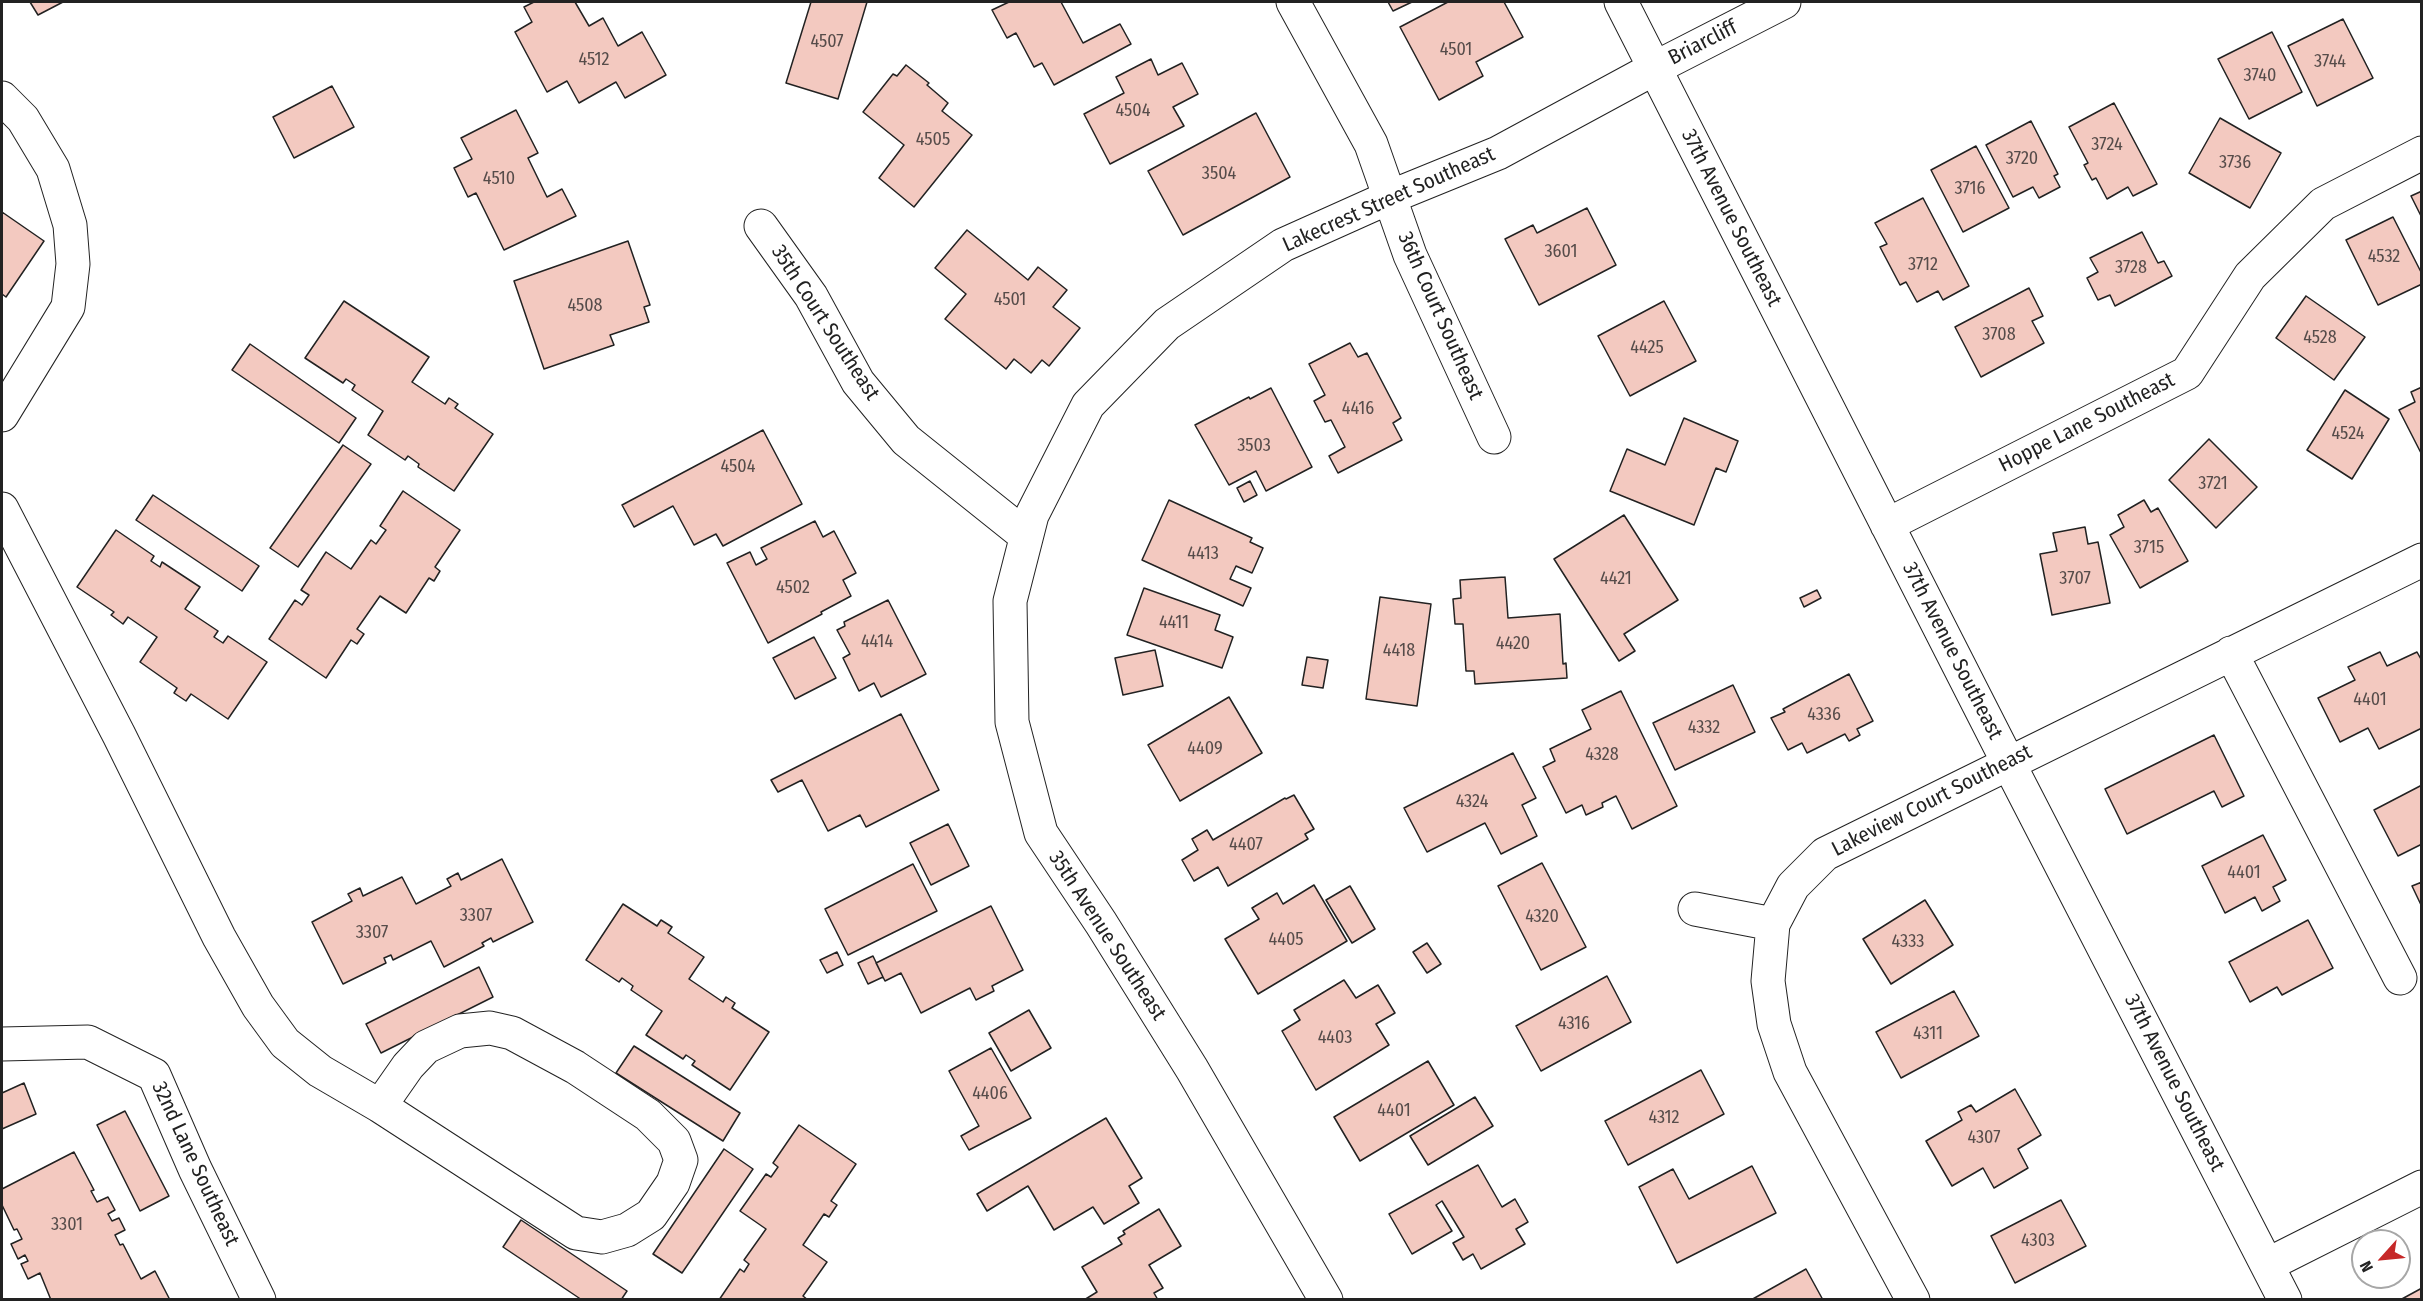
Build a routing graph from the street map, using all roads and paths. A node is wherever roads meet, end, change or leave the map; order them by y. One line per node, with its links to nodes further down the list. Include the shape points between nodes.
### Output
1 (1293, 2): 7 (street, 36th Court Southeast, via 1371,144)
2 (1621, 2): 4 (street, 37th Avenue Southeast)
3 (1784, 2): 4 (street, Briarcliff)
4 (1655, 68): 7 (street, Lakecrest Street Southeast, via 1498,153); 12 (street, 37th Avenue Southeast)
5 (2, 98): 9 (street, via 23,119 53,169 70,225 73,264 68,307)
6 (2421, 153): 12 (street, Hoppe Lane Southeast, via 2323,204 2250,276 2187,373)
7 (1390, 197): 10 (street, 36th Court Southeast, via 1410,255); 13 (street, Lakecrest Street Southeast, via 1282,245 1167,324 1088,405 1032,515)
8 (761, 226): 13 (street, 35th Court Southeast, via 811,296 858,382 906,440)
9 (2, 415)
10 (1494, 437)
11 (2, 509): 21 (street, via 219,937 258,1006 285,1043 320,1071)
12 (1887, 525): 16 (street, 37th Avenue Southeast)
13 (1026, 536): 25 (street, 35th Avenue Southeast, via 1010,601 1012,722 1041,833 1192,1070)
14 (2421, 560): 15 (street, Lakeview Court Southeast)
15 (2231, 653): 16 (street, Lakeview Court Southeast); 19 (street)
16 (2008, 762): 18 (street, Lakeview Court Southeast, via 1826,854 1793,886); 23 (street, 37th Avenue Southeast)
17 (1695, 909): 18 (street)
18 (1773, 924): 26 (street, Lakeview Court Southeast, via 1768,981 1774,1024 1790,1072)
19 (2400, 978)
20 (2, 1044): 24 (street, 32nd Lane Southeast, via 88,1042 154,1075)
21 (380, 1107): 21 (street, via 576,1233 602,1237 627,1230 651,1215 673,1183 681,1160 674,1141 648,1114 512,1033 490,1028 460,1031 426,1047)
22 (2421, 1187): 23 (street)
23 (2267, 1265): 27 (street, 37th Avenue Southeast)
24 (259, 1299)
25 (1326, 1299)
26 (1913, 1299)
27 (2285, 1299)

